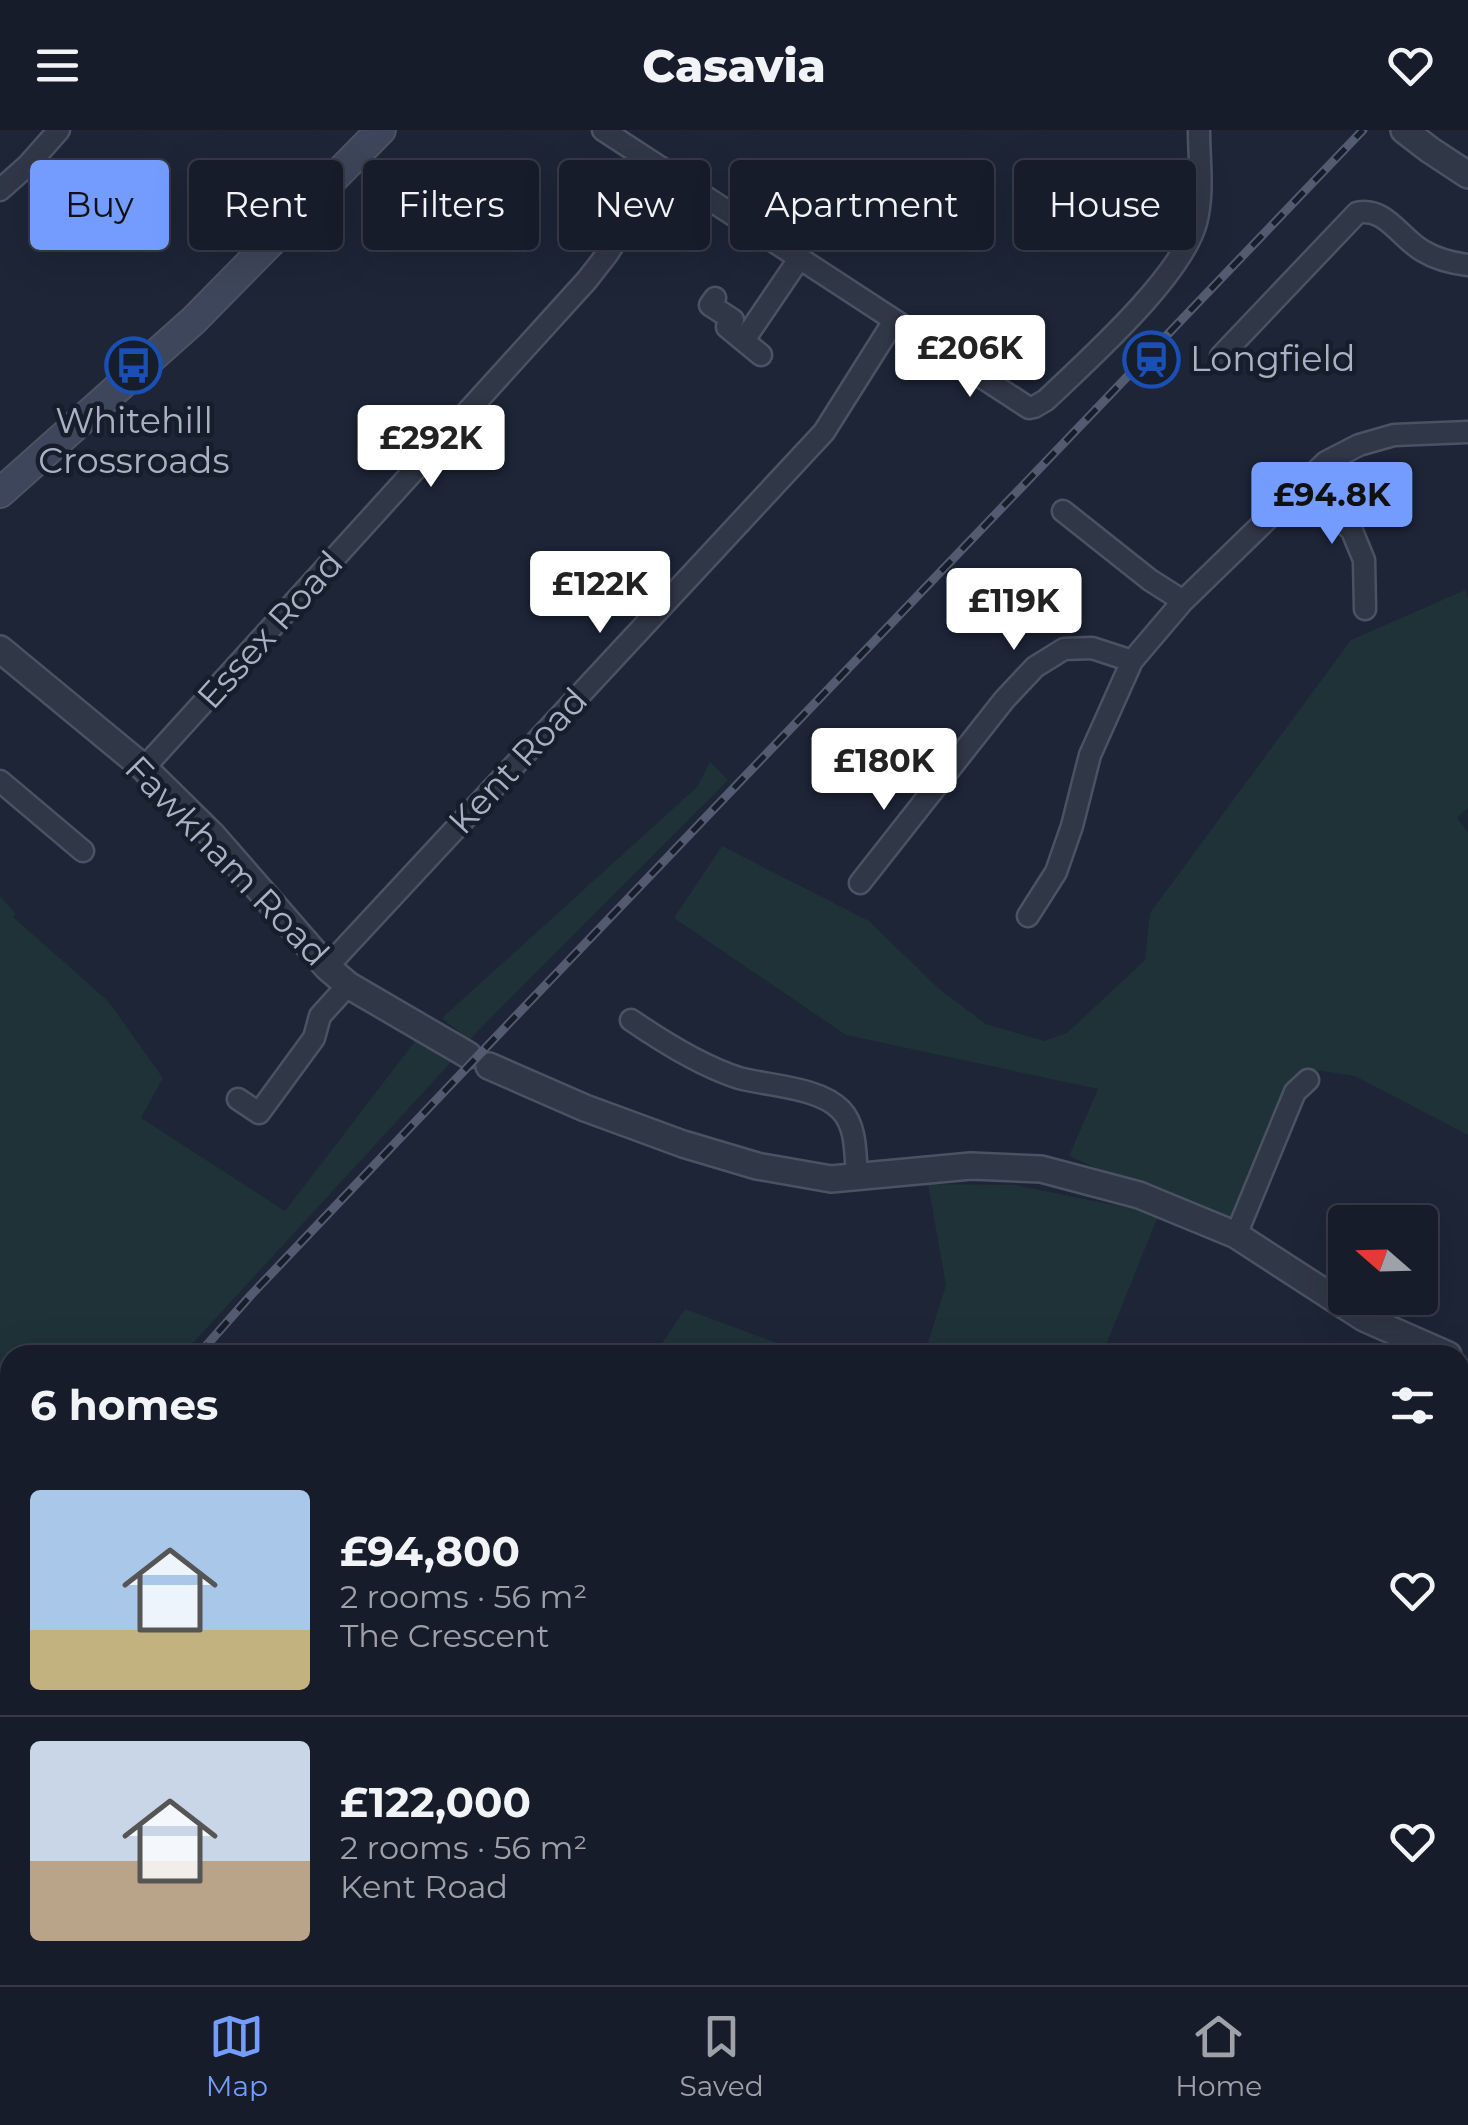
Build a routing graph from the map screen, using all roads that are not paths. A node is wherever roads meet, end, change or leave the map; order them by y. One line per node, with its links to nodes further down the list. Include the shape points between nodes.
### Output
1 (59, 130): 8 (street)
2 (381, 130): 20 (main road, via 194,320)
3 (603, 130): 6 (street)
4 (1199, 130): 14 (street, via 1200,196 1184,250 1130,316 1040,404 1023,406)
5 (1404, 130): 7 (street)
6 (650, 160)
7 (1468, 175)
8 (0, 190)
9 (710, 200): 11 (street)
10 (609, 250): 26 (street, Essex Road)
11 (798, 258): 14 (street); 15 (street)
12 (1468, 266): 17 (street, via 1422,251 1377,214 1358,213)
13 (715, 298): 15 (street, via 710,304 732,320 728,326)
14 (894, 321): 31 (street, Kent Road, via 824,432)
15 (744, 340): 16 (street)
16 (761, 355)
17 (1222, 356)
18 (1468, 432): 19 (street, via 1394,435 1360,445 1326,462)
19 (1305, 484): 22 (street); 23 (street, via 1352,531 1364,560)
20 (0, 493)
21 (1064, 512): 22 (street)
22 (1183, 601): 25 (street)
23 (1365, 609)
24 (4, 662): 26 (street, Fawkham Road)
25 (1132, 662): 29 (street, via 1092,648 1064,649 1035,667); 30 (street, via 1090,756 1056,872)
26 (144, 768): 31 (street, Fawkham Road)
27 (0, 781): 28 (street)
28 (83, 851)
29 (860, 883)
30 (1028, 916)
31 (327, 967): 32 (street, Fawkham Road)
32 (348, 985): 35 (street, via 320,1016 314,1038 259,1113); 36 (street, Fawkham Road, via 478,1060 585,1108 757,1166 831,1179)
33 (630, 1020): 36 (street, via 737,1077 804,1092 840,1109 850,1124)
34 (1308, 1080): 37 (street, via 1295,1092)
35 (238, 1098)
36 (856, 1176): 37 (street, Fawkham Road, via 971,1166 1040,1169 1139,1195)
37 (1236, 1235): 38 (street, Fawkham Road, via 1364,1318)
38 (1425, 1345)

